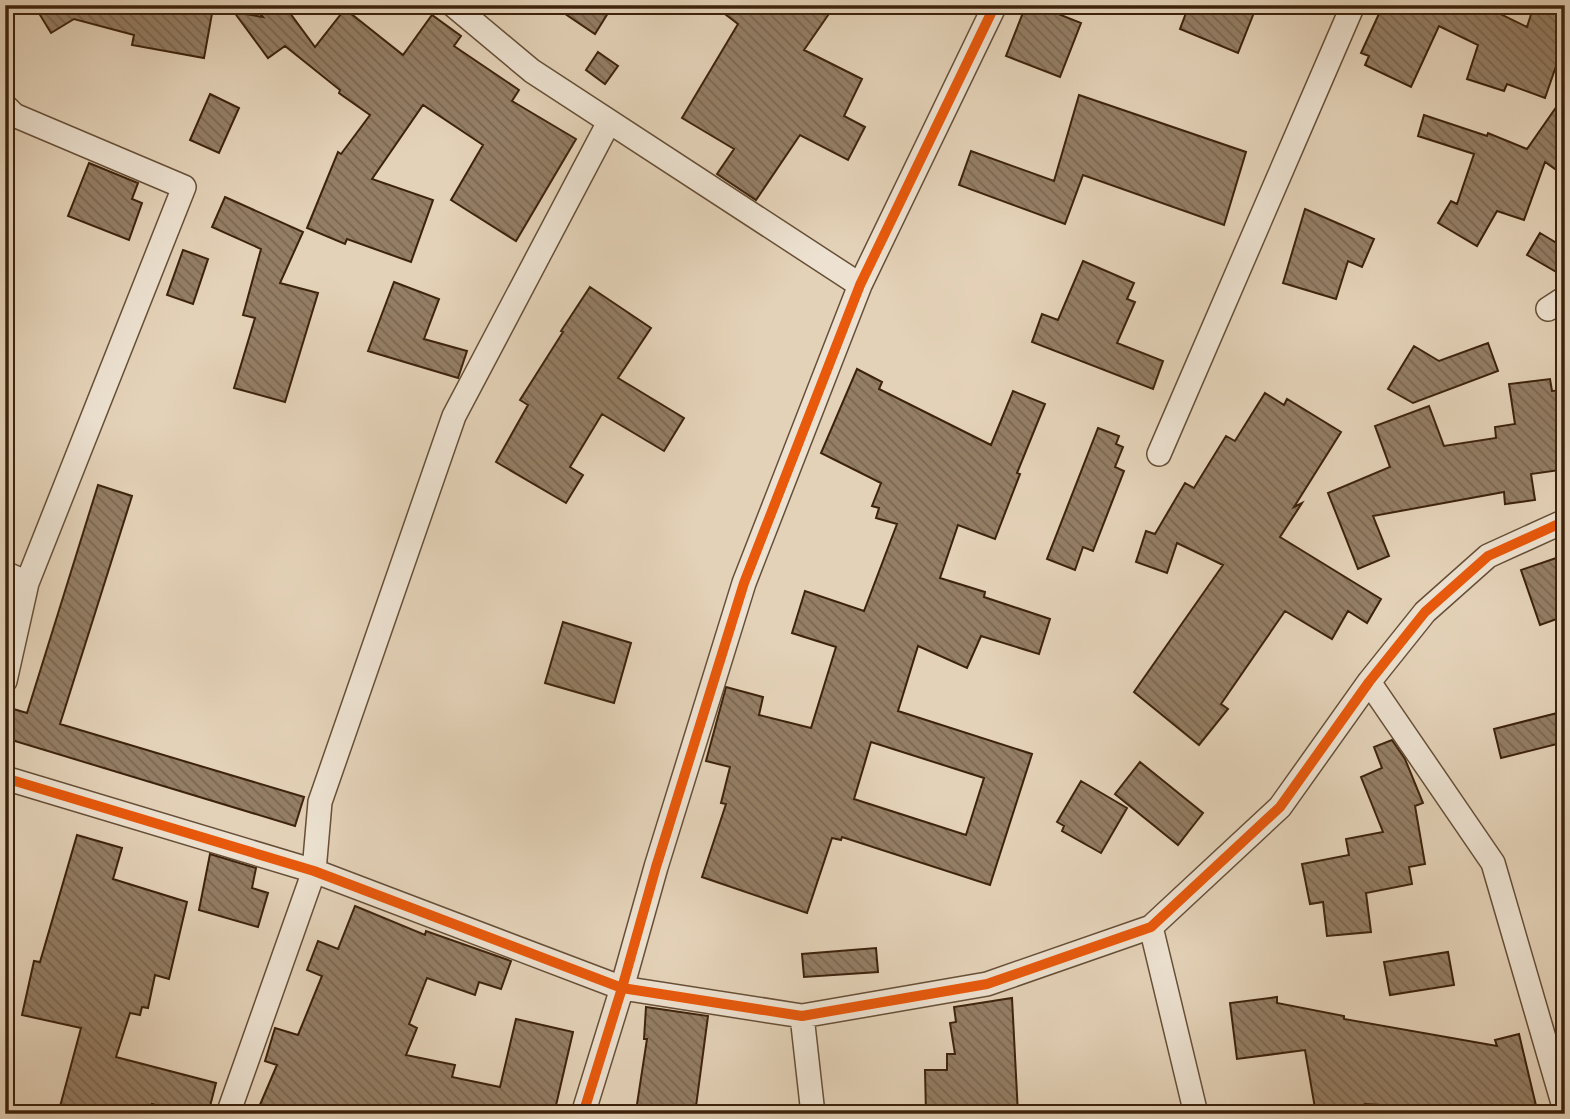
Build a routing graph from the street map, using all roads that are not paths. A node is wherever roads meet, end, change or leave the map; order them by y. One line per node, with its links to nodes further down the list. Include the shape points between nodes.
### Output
1 (453, 5): 5 (street, via 532,71)
2 (995, 5): 6 (street)
3 (1353, 5): 7 (street)
4 (5, 106): 10 (street, via 14,115 184,187)
5 (609, 122): 6 (street); 14 (street, via 454,416 320,802)
6 (860, 285): 16 (street, via 744,583)
7 (1159, 454)
8 (1565, 521): 12 (street, via 1488,556 1425,612)
9 (5, 573): 10 (street)
10 (27, 583): 11 (street)
11 (5, 681)
12 (1369, 682): 15 (street, via 1280,807); 18 (street, via 1493,863)
13 (5, 778): 14 (street)
14 (314, 871): 16 (street); 19 (street)
15 (1151, 927): 17 (street, via 987,984); 22 (street)
16 (622, 988): 17 (street); 20 (street)
17 (802, 1016): 21 (street)
18 (1565, 1110)
19 (228, 1114)
20 (583, 1114)
21 (813, 1114)
22 (1196, 1114)

